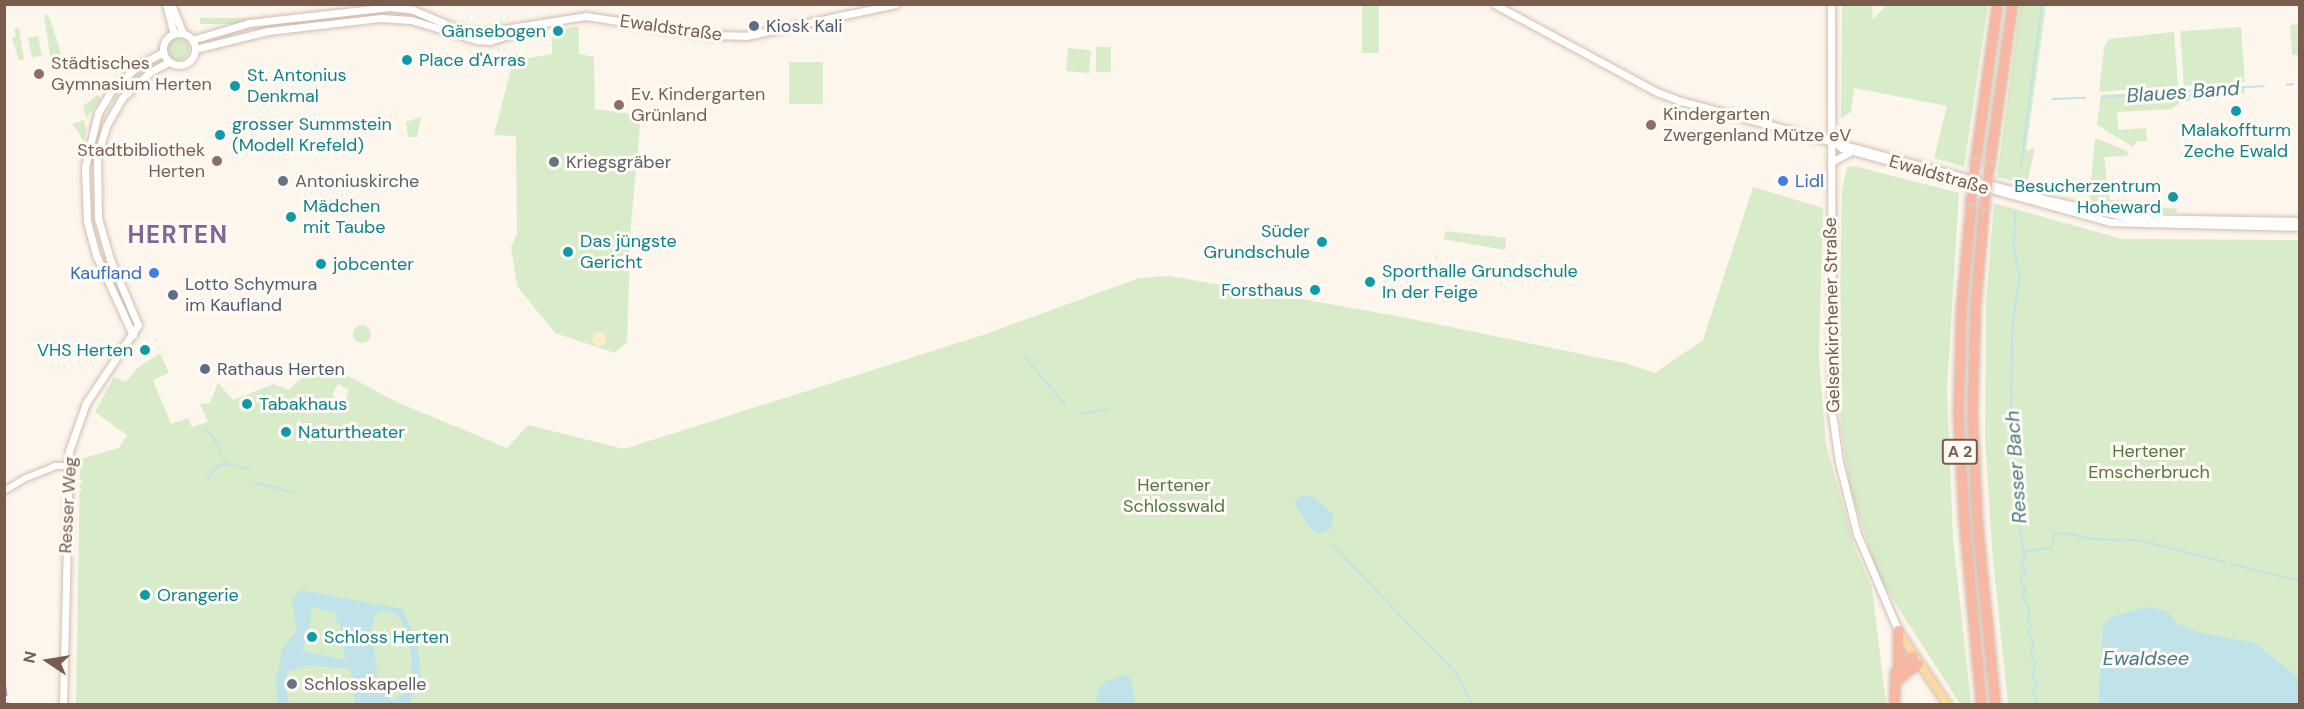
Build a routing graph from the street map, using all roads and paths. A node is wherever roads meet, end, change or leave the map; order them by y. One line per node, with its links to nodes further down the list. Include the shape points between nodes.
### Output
1 (166, 4): 8 (main road)
2 (171, 4): 9 (main road)
3 (896, 4): 10 (main road, Ewaldstraße, via 746,36 707,35 586,16)
4 (1494, 4): 15 (main road, Ewaldstraße, via 1657,92)
5 (1831, 4): 15 (main road, Gelsenkirchener Straße)
6 (1997, 4): 30 (highway, A 2, bridge, via 1961,308 1959,415 1964,521)
7 (2012, 4): 31 (highway, A 2, bridge, via 1984,203 1972,415 1977,521)
8 (174, 33): 9 (main road); 13 (main road, via 165,41)
9 (183, 33): 11 (main road)
10 (490, 36): 11 (main road, via 458,29 413,10 390,7 259,21); 12 (main road, via 456,37 424,23 394,18 268,31)
11 (192, 40): 12 (main road)
12 (195, 49): 14 (main road, via 184,64)
13 (163, 52): 14 (main road); 20 (main road, via 139,65 112,90 98,113 85,167 87,221 96,255)
14 (169, 62): 20 (main road, Resser Weg, via 150,72 122,98 106,126 97,156 98,218 110,259 138,325)
15 (1830, 139): 16 (main road, Ewaldstraße); 17 (main road, Gelsenkirchener Straße); 18 (main road, Ewaldstraße, via 2111,215)
16 (1852, 151): 17 (main road); 19 (main road, Ewaldstraße, via 2110,222)
17 (1831, 162): 23 (main road, Gelsenkirchener Straße, via 1830,375 1839,462 1857,534)
18 (2300, 221)
19 (2300, 227)
20 (133, 335): 21 (main road, Resser Weg, via 86,403)
21 (68, 466): 22 (street, via 55,466); 27 (main road, Resser Weg)
22 (4, 491)
23 (1898, 630): 24 (main road, Gelsenkirchener Straße); 25 (highway)
24 (1915, 659): 25 (highway); 26 (highway, via 1900,673); 29 (main road, Gelsenkirchener Straße)
25 (1898, 667): 26 (highway)
26 (1893, 689): 28 (highway)
27 (63, 705)
28 (1894, 705)
29 (1947, 705)
30 (1981, 705)
31 (1995, 705)

